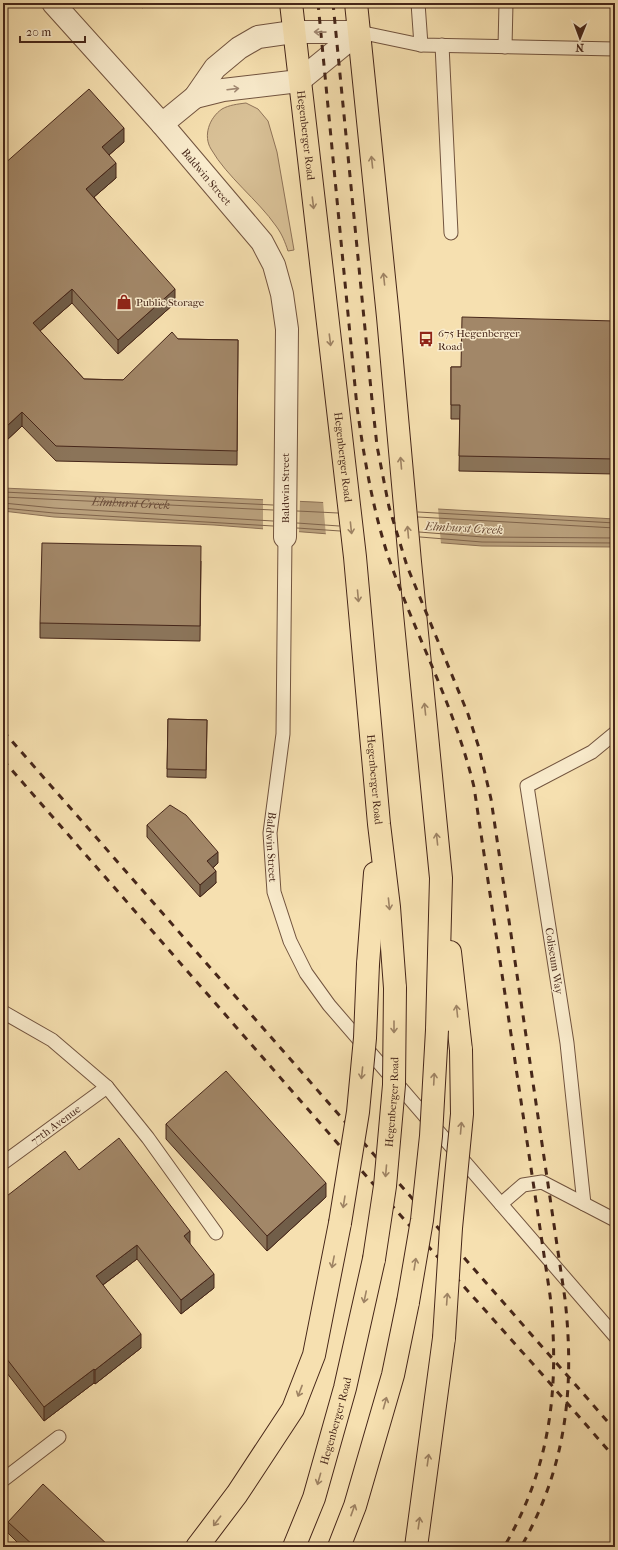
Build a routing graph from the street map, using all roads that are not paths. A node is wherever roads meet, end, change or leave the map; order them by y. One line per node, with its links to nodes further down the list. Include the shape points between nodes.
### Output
1 (53, 3): 14 (street, Baldwin Street)
2 (291, 3): 6 (main road, Hegenberger Road)
3 (356, 3): 7 (main road)
4 (418, 3): 8 (lane)
5 (506, 3): 10 (lane)
6 (293, 32): 7 (street, one-way to 6); 12 (main road, Hegenberger Road); 13 (street, via 258,37 239,48 215,68)
7 (359, 32): 8 (lane); 12 (street); 19 (main road, one-way to 7)
8 (421, 45): 9 (lane)
9 (442, 45): 10 (lane); 15 (lane)
10 (505, 47): 11 (lane)
11 (615, 49)
12 (299, 81): 13 (street, one-way to 12, via 223,90); 18 (main road, Hegenberger Road, one-way to 18, via 355,558)
13 (195, 97): 14 (street)
14 (162, 124): 16 (street, Baldwin Street, via 262,242 274,265 282,294 287,329)
15 (451, 233)
16 (285, 537): 23 (lane, Baldwin Street, via 283,734 270,833 274,892 290,941 306,973 329,1005)
17 (615, 733): 24 (lane, Coliseum Way, via 592,752 527,786 567,1043)
18 (379, 824): 30 (main road, one-way to 30, bridge, via 358,1112 340,1223 314,1355 293,1410 237,1494); 31 (main road, Hegenberger Road, one-way to 31, bridge, via 389,907 394,988 394,1085 385,1186 374,1259 345,1388 314,1498)
19 (441, 878): 32 (main road, one-way to 19, bridge, via 355,1506 393,1375 422,1220 431,1136 437,1030); 33 (main road, one-way to 19, bridge, via 444,1338 462,1114 461,1050)
20 (3, 1012): 21 (lane, via 52,1040)
21 (107, 1087): 22 (lane, 77th Avenue); 26 (lane, via 148,1138)
22 (3, 1163)
23 (501, 1204): 24 (lane, via 523,1185 542,1182); 27 (lane, Baldwin Street)
24 (584, 1204): 25 (lane)
25 (615, 1220)
26 (216, 1233)
27 (615, 1336)
28 (59, 1437): 29 (lane)
29 (3, 1480)
30 (197, 1547)
31 (294, 1547)
32 (339, 1547)
33 (416, 1547)

